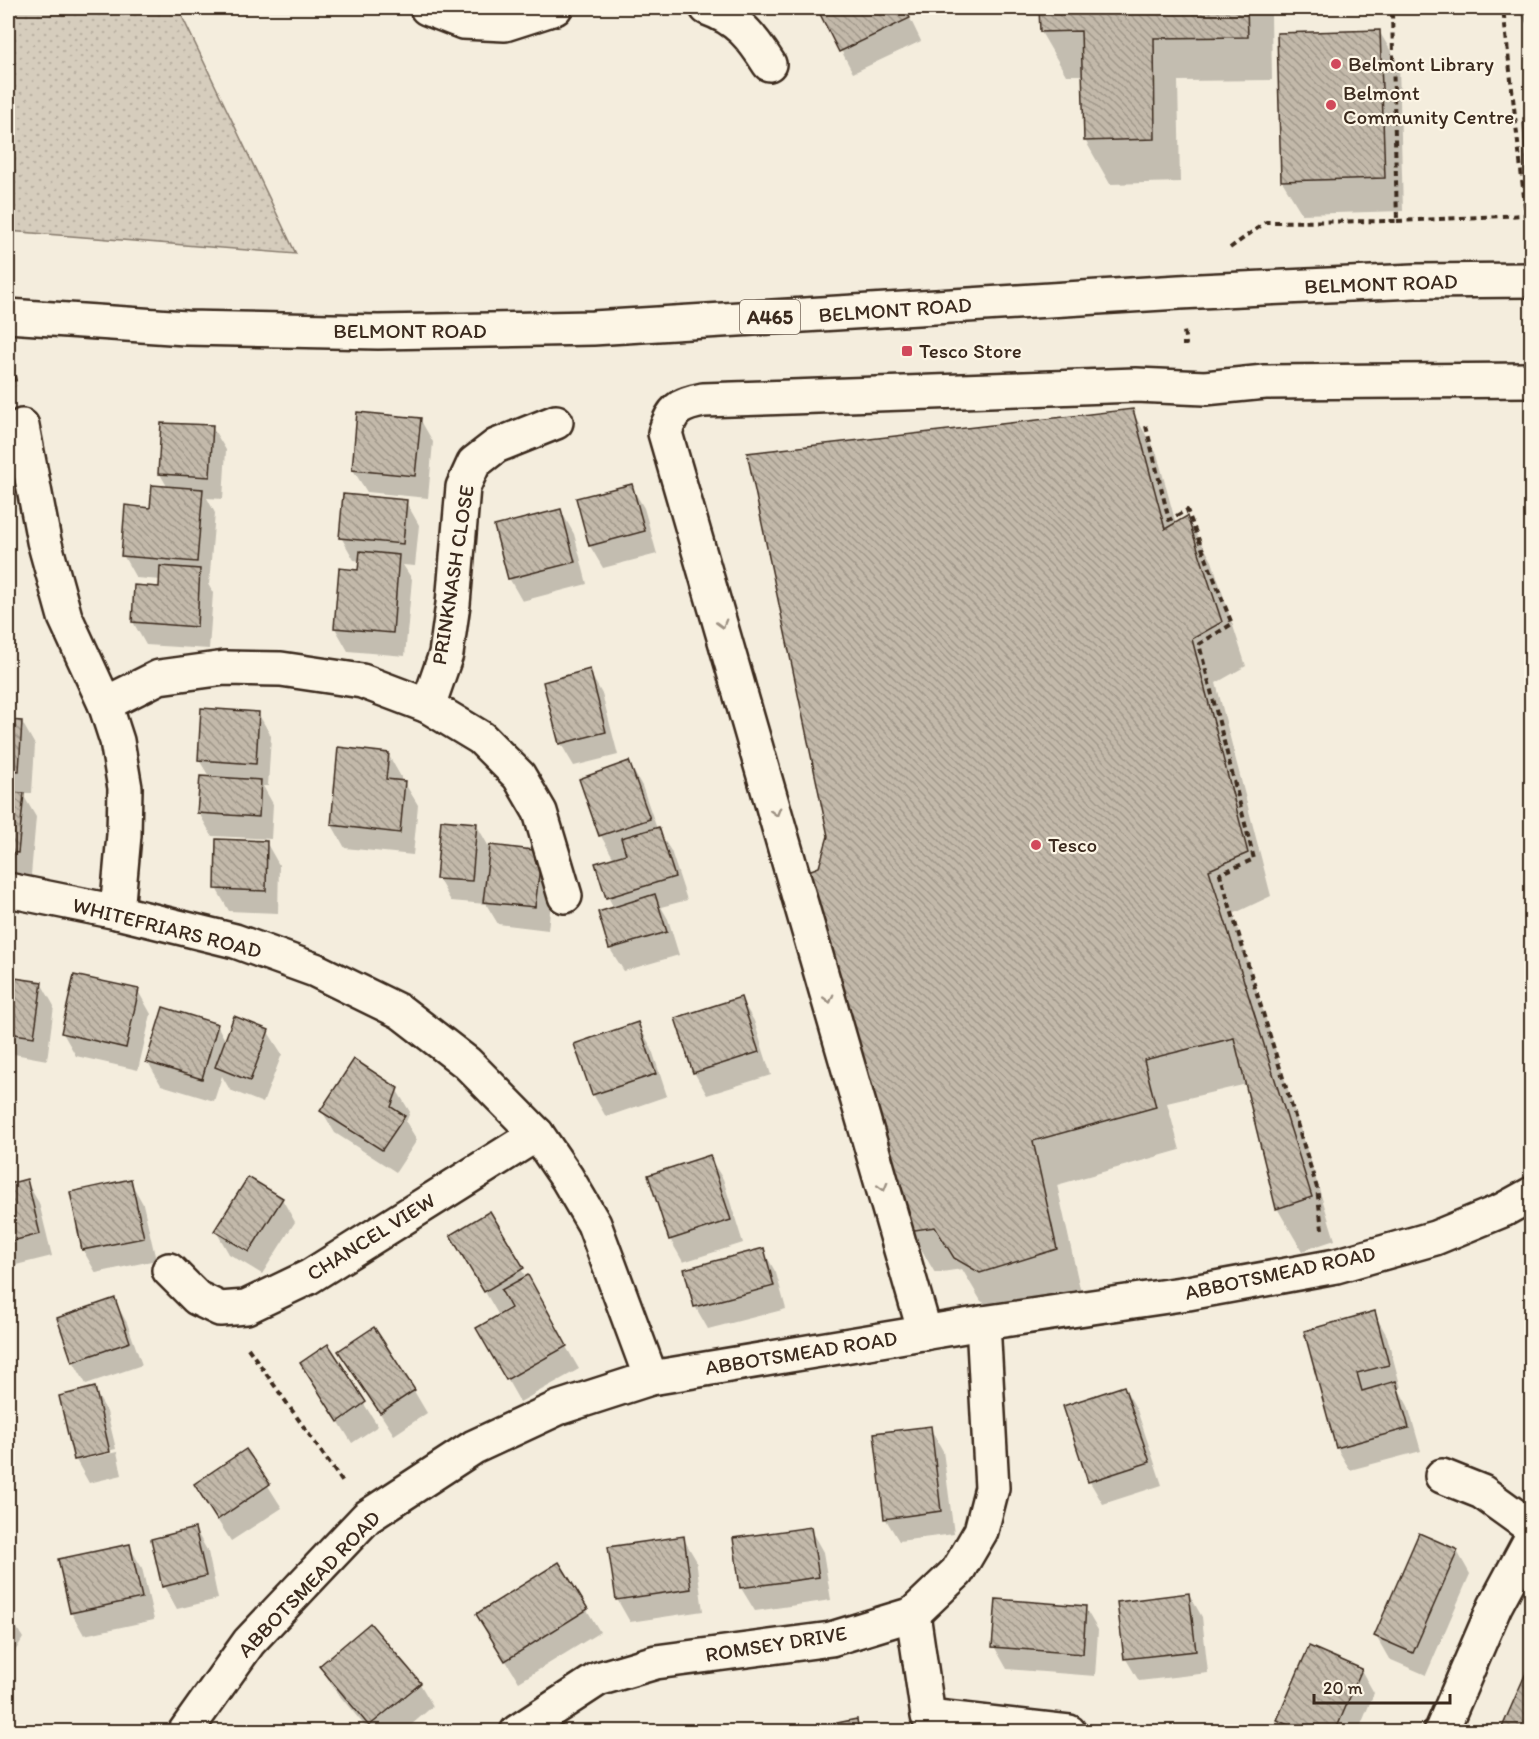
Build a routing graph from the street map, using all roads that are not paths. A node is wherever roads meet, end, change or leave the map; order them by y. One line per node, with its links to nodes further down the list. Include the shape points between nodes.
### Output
1 (427, 8): 2 (main road, via 463,22 505,24)
2 (555, 8)
3 (707, 8): 4 (main road, via 741,26)
4 (769, 64)
5 (1532, 280): 6 (main road, BELMONT ROAD / A465, via 1179,292 581,328 378,332 186,328)
6 (8, 316)
7 (1532, 380): 19 (main road, one-way to 19, via 1265,382 1205,388 1136,385 703,400 683,404 670,417 665,433)
8 (556, 422): 11 (main road, PRINKNASH CLOSE, via 496,446 474,463 463,487 446,654)
9 (22, 426): 10 (main road, via 44,541 65,617)
10 (105, 704): 11 (main road, via 159,677 225,668 281,669 363,681); 14 (main road, via 117,741 125,788)
11 (428, 706): 13 (main road, via 481,738 519,776 540,812)
12 (8, 890): 14 (main road, WHITEFRIARS ROAD)
13 (565, 896)
14 (117, 912): 15 (main road, WHITEFRIARS ROAD, via 235,941 315,970 401,1012 467,1063)
15 (537, 1134): 17 (main road, CHANCEL VIEW, via 309,1276 246,1307 209,1304); 20 (main road, WHITEFRIARS ROAD, via 594,1224)
16 (1532, 1194): 18 (main road, ABBOTSMEAD ROAD, via 1435,1238 1328,1267 1188,1293)
17 (169, 1270)
18 (983, 1323): 19 (main road, ABBOTSMEAD ROAD); 24 (main road, ROMSEY DRIVE, via 992,1488 981,1531 957,1572)
19 (925, 1333): 20 (main road, ABBOTSMEAD ROAD)
20 (651, 1378): 25 (main road, ABBOTSMEAD ROAD, via 558,1408 474,1447 367,1517 249,1642)
21 (1443, 1476): 22 (main road, via 1482,1492)
22 (1532, 1528)
23 (1532, 1537): 28 (main road, via 1495,1606)
24 (913, 1614): 26 (main road, ROMSEY DRIVE, via 831,1639 656,1662 598,1679); 27 (main road, via 928,1716)
25 (185, 1731)
26 (517, 1731)
27 (1069, 1731)
28 (1441, 1731)

